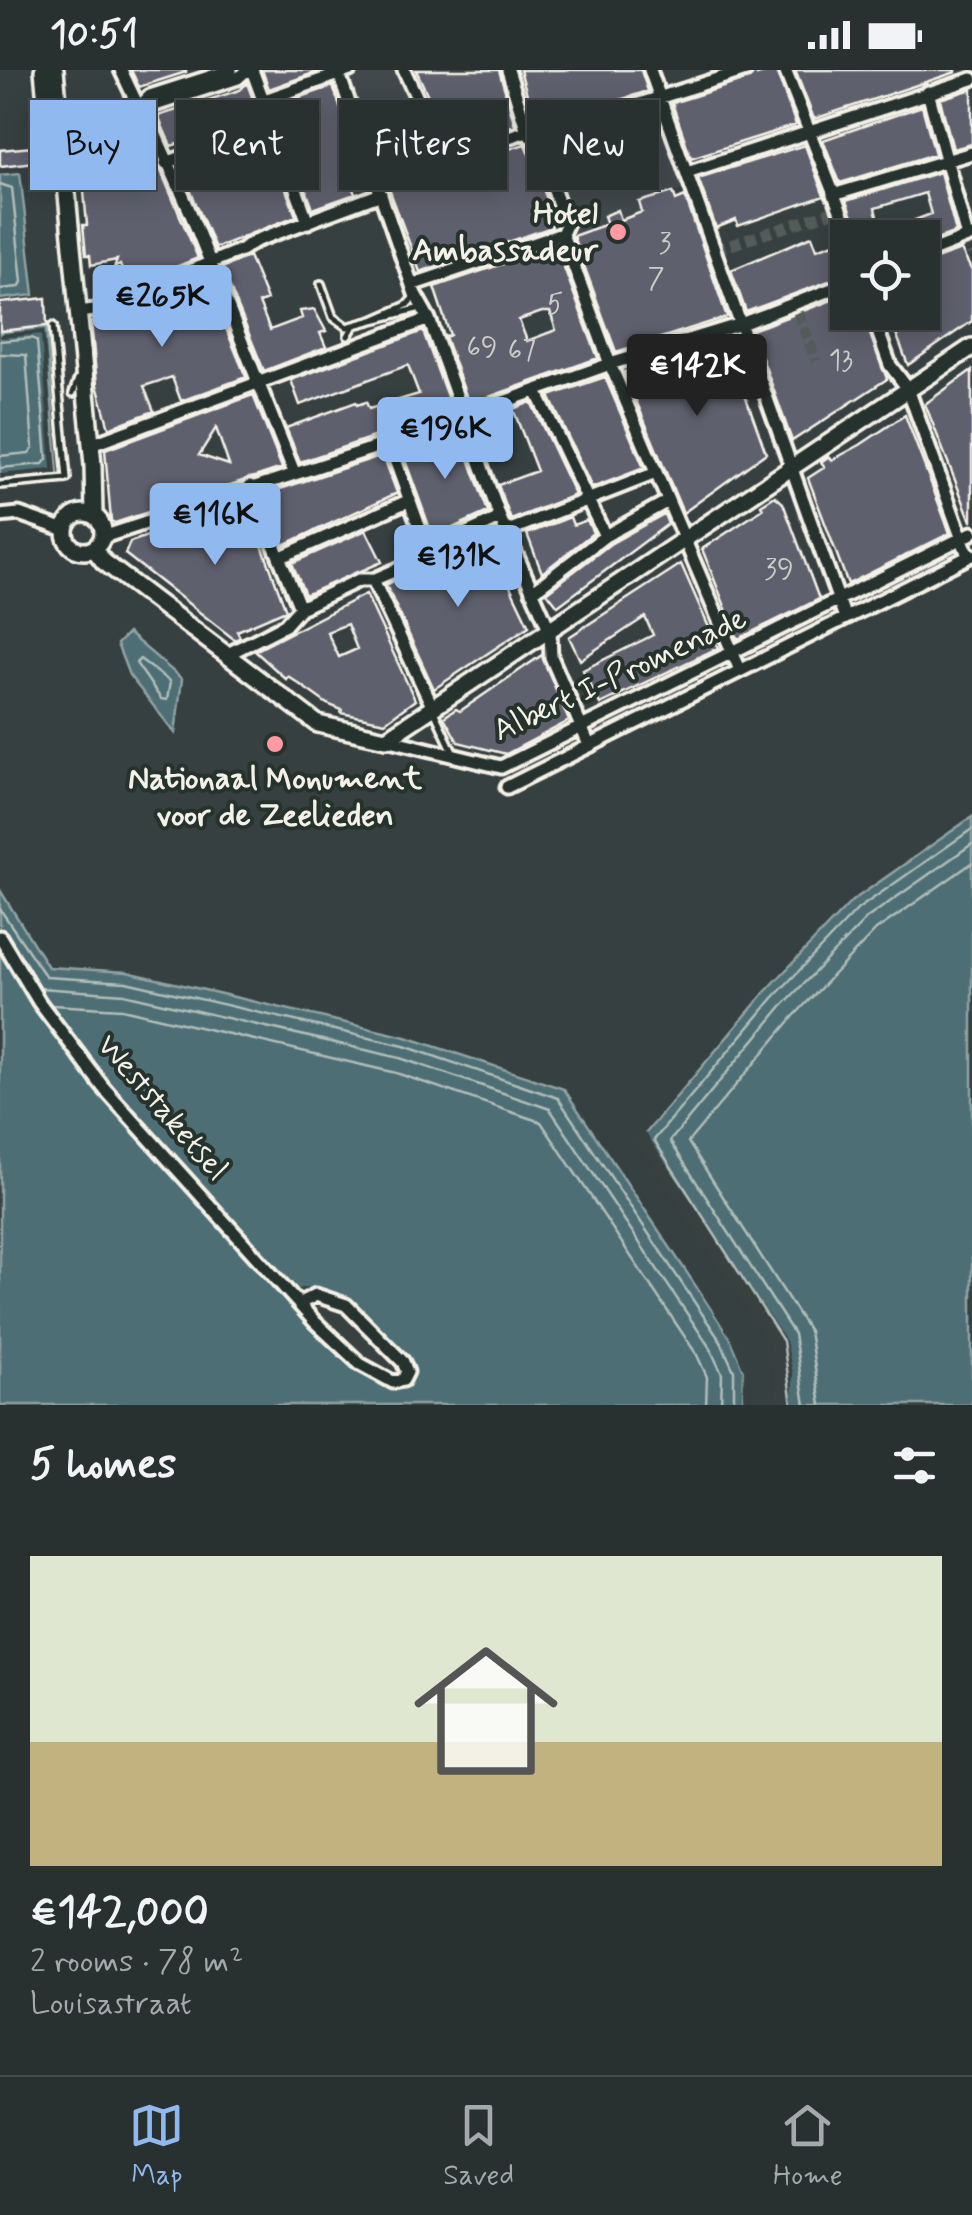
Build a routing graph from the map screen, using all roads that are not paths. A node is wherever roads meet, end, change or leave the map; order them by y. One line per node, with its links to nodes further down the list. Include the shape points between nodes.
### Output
1 (43, 70): 16 (street)
2 (55, 70): 17 (street)
3 (121, 70): 18 (street)
4 (231, 70): 19 (street)
5 (245, 70): 20 (street); 25 (street)
6 (404, 70): 23 (street)
7 (508, 70): 26 (street)
8 (650, 70): 15 (street)
9 (746, 70): 12 (street)
10 (785, 70): 27 (street)
11 (345, 72): 21 (street); 22 (street)
12 (718, 74): 15 (street)
13 (972, 79): 14 (street)
14 (928, 92): 27 (street); 32 (street)
15 (660, 98): 24 (street); 34 (street)
16 (46, 100)
17 (58, 100)
18 (136, 100)
19 (144, 100)
20 (261, 100)
21 (265, 100)
22 (353, 100)
23 (418, 100)
24 (654, 100)
25 (156, 105)
26 (527, 131): 29 (street)
27 (810, 133): 34 (street); 40 (street)
28 (156, 140): 33 (street)
29 (507, 140)
30 (972, 153): 32 (street)
31 (176, 159): 33 (street)
32 (947, 161): 40 (street); 44 (street)
33 (166, 163): 46 (street)
34 (687, 172): 54 (street)
35 (64, 190): 50 (street)
36 (295, 190): 42 (street)
37 (373, 190): 42 (street)
38 (380, 190): 48 (street)
39 (554, 190): 43 (street, via 566,225)
40 (833, 195): 41 (street)
41 (840, 220)
42 (308, 222): 46 (street)
43 (562, 234): 48 (street); 60 (street)
44 (970, 236): 45 (street)
45 (940, 247)
46 (208, 262): 50 (street, via 95,310); 61 (street)
47 (322, 284): 58 (lane)
48 (414, 289): 52 (street); 53 (lane, via 407,304)
49 (830, 291): 54 (street)
50 (71, 312): 67 (street)
51 (363, 313): 53 (lane)
52 (425, 313): 53 (lane); 58 (street); 65 (street)
53 (370, 321): 58 (lane)
54 (741, 324): 60 (street); 68 (street)
55 (53, 326): 71 (lane, via 67,479)
56 (877, 330): 62 (street)
57 (73, 336): 64 (lane)
58 (349, 338): 61 (street)
59 (972, 347): 62 (street)
60 (610, 364): 63 (street); 70 (street)
61 (259, 382): 67 (street); 69 (street)
62 (908, 389): 68 (street); 81 (street)
63 (536, 390): 65 (street); 74 (street)
64 (73, 393)
65 (466, 417): 66 (street); 78 (street)
66 (388, 444): 69 (street); 73 (street)
67 (91, 445): 76 (street)
68 (790, 468): 83 (street); 90 (street)
69 (294, 472): 72 (street)
70 (656, 472): 74 (street); 75 (street)
71 (0, 486)
72 (250, 486): 84 (street); 87 (street)
73 (410, 500): 85 (street); 87 (street)
74 (588, 500): 80 (street); 82 (street)
75 (668, 501): 82 (street); 83 (street)
76 (94, 515): 79 (street, via 73,516); 84 (street, via 103,527)
77 (0, 516): 79 (street, via 19,514)
78 (500, 518): 80 (street); 85 (street)
79 (65, 530): 84 (street, via 74,548)
80 (505, 532): 89 (street)
81 (965, 533): 86 (street); 90 (street, Albert I-Promenade)
82 (605, 536): 89 (street)
83 (684, 540): 93 (street); 94 (street)
84 (99, 543): 95 (street, Albert I-Promenade, via 104,562)
85 (428, 551): 88 (street)
86 (970, 556): 92 (street, Albert I-Promenade)
87 (281, 557): 91 (street)
88 (373, 580): 91 (street, via 359,580); 97 (street)
89 (532, 592): 93 (street)
90 (838, 600): 92 (street); 94 (street, Albert I-Promenade)
91 (300, 608): 95 (street, via 285,625)
92 (844, 618): 96 (street, Albert I-Promenade)
93 (550, 630): 97 (street); 98 (street, via 551,657)
94 (732, 653): 96 (street); 98 (street, Albert I-Promenade)
95 (226, 655): 99 (street, Albert I-Promenade, via 318,724)
96 (740, 670): 100 (street, Albert I-Promenade)
97 (433, 708): 99 (street); 101 (lane)
98 (580, 726): 100 (street); 101 (street, Albert I-Promenade, via 501,767)
99 (386, 739): 101 (street, Albert I-Promenade)
100 (589, 745): 102 (street, Albert I-Promenade)
101 (455, 756)
102 (507, 787)
103 (0, 937): 104 (street, Weststaketsel, via 103,1087)
104 (300, 1303): 104 (street, Weststaketsel, via 360,1364 393,1382 403,1380 403,1362 346,1306 316,1295)

